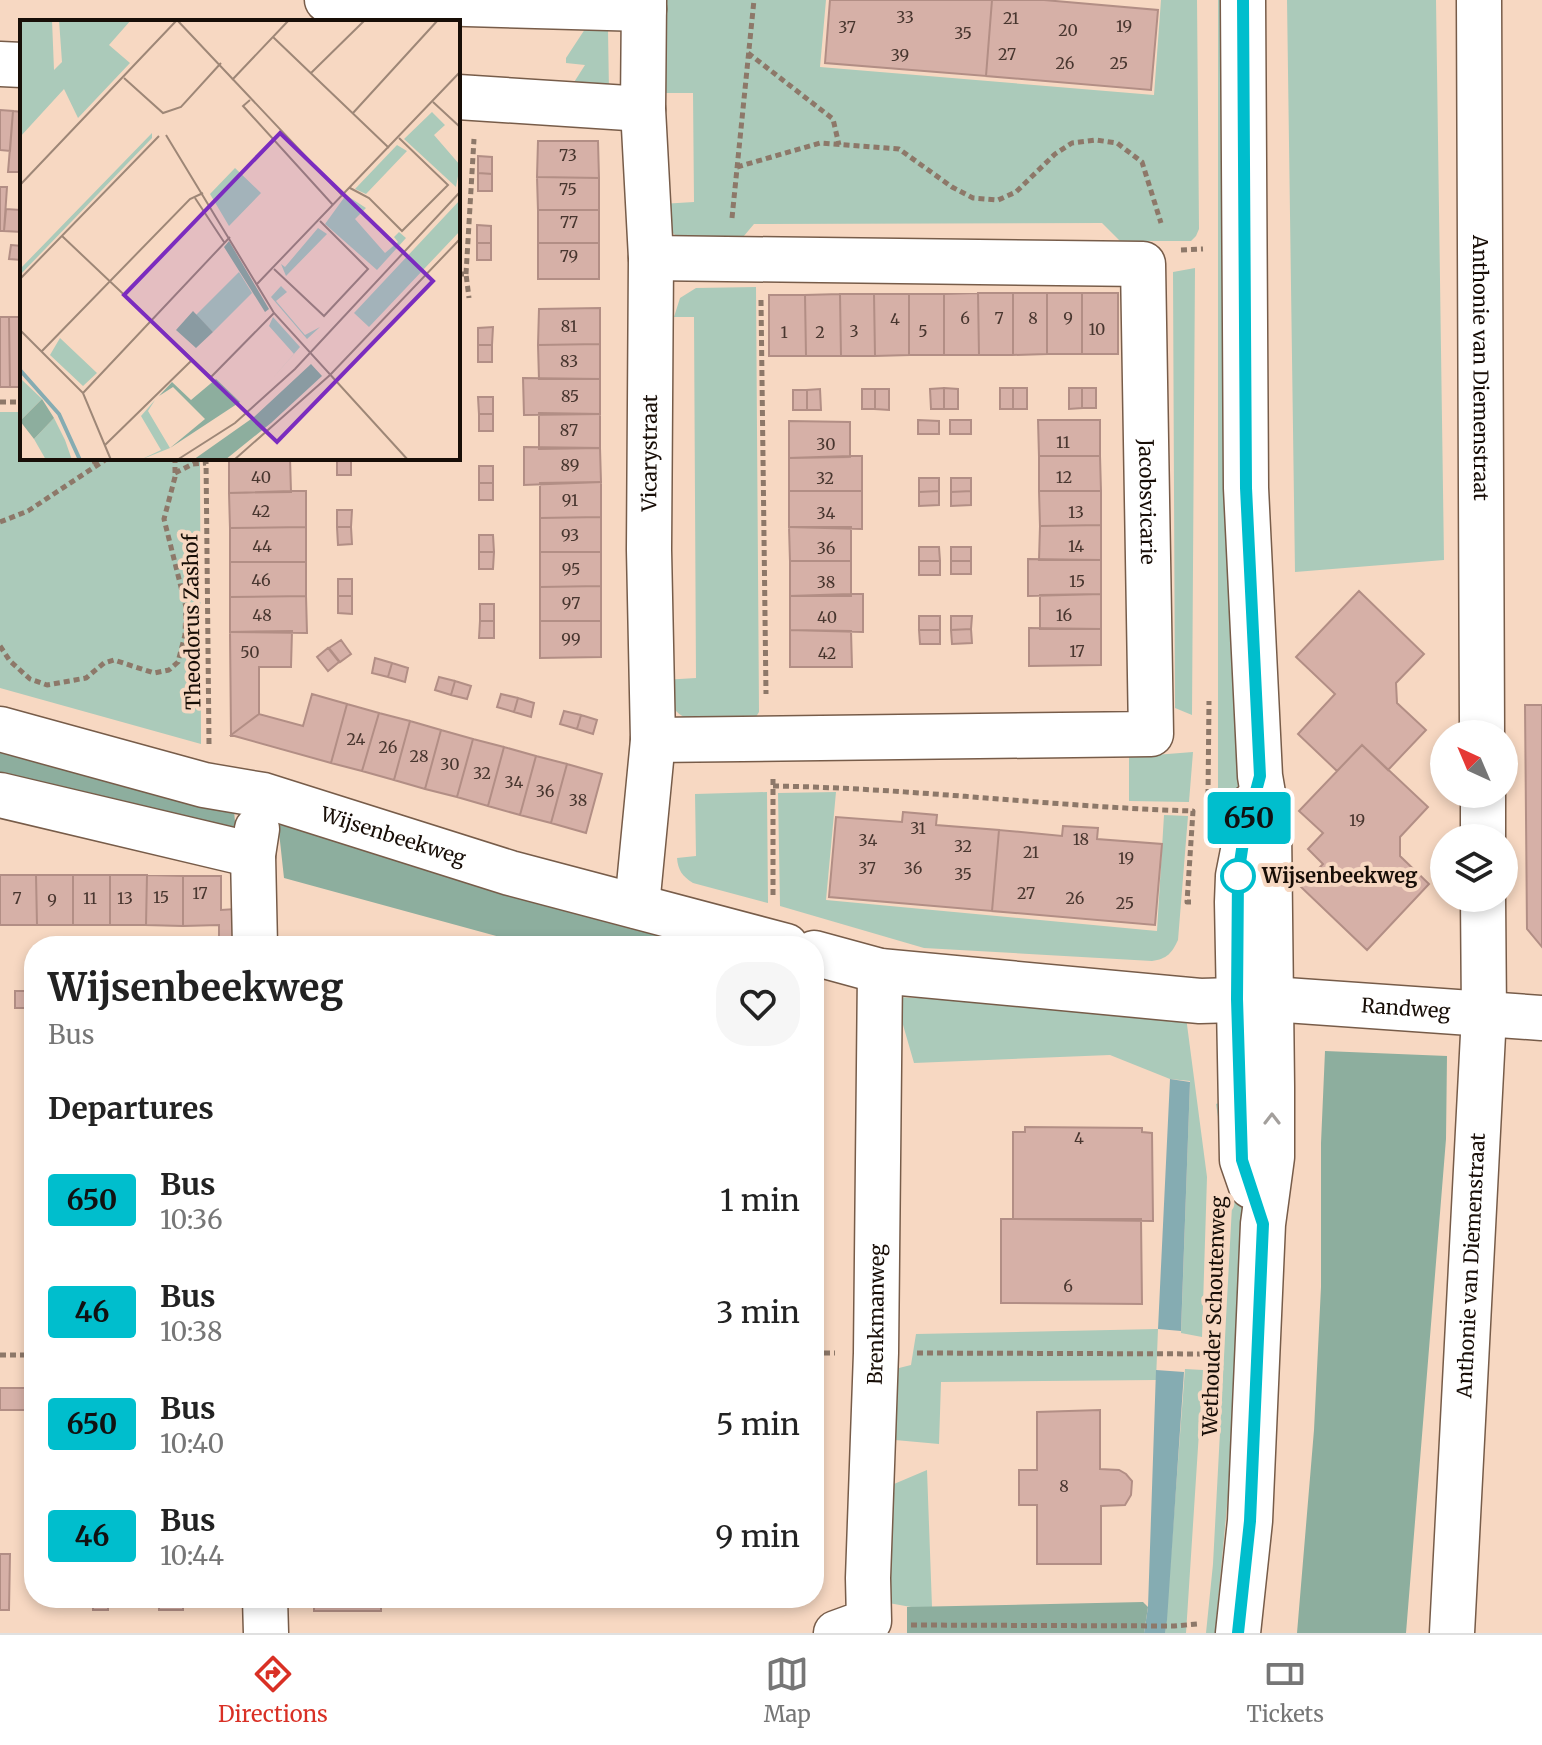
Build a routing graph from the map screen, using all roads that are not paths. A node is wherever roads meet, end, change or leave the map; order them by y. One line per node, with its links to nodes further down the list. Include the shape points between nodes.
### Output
1 (327, 0): 4 (street)
2 (1243, 0): 22 (street, via 1246,488 1260,776 1269,829)
3 (1479, 0): 10 (street, Anthonie van Diemenstraat)
4 (644, 4): 8 (street, Vicarystraat)
5 (0, 64): 6 (street)
6 (20, 65)
7 (467, 97): 8 (street)
8 (643, 109): 9 (street, Vicarystraat)
9 (651, 258): 12 (street, Vicarystraat); 12 (street, Jacobsvicarie, via 1143,264 1151,734)
10 (1482, 720)
11 (0, 729): 14 (street, Wijsenbeekweg, via 204,785)
12 (653, 740): 16 (street, Vicarystraat)
13 (0, 795): 15 (street)
14 (263, 795): 15 (street); 16 (street, Wijsenbeekweg, via 510,873)
15 (253, 855): 18 (street)
16 (637, 906): 19 (street, Wijsenbeekweg)
17 (1483, 912): 23 (street, Anthonie van Diemenstraat)
18 (255, 936)
19 (748, 936)
20 (824, 956): 21 (street)
21 (880, 971): 22 (street, via 1200,1001); 26 (street, Brenkmanweg, via 868,1578)
22 (1254, 999): 23 (street, Randweg); 27 (street, via 1272,1157 1263,1224 1250,1521)
23 (1484, 1015): 24 (street, Randweg); 29 (street, Anthonie van Diemenstraat)
24 (1542, 1018)
25 (265, 1608): 28 (street)
26 (852, 1627)
27 (1218, 1628)
28 (266, 1633)
29 (1452, 1633)

